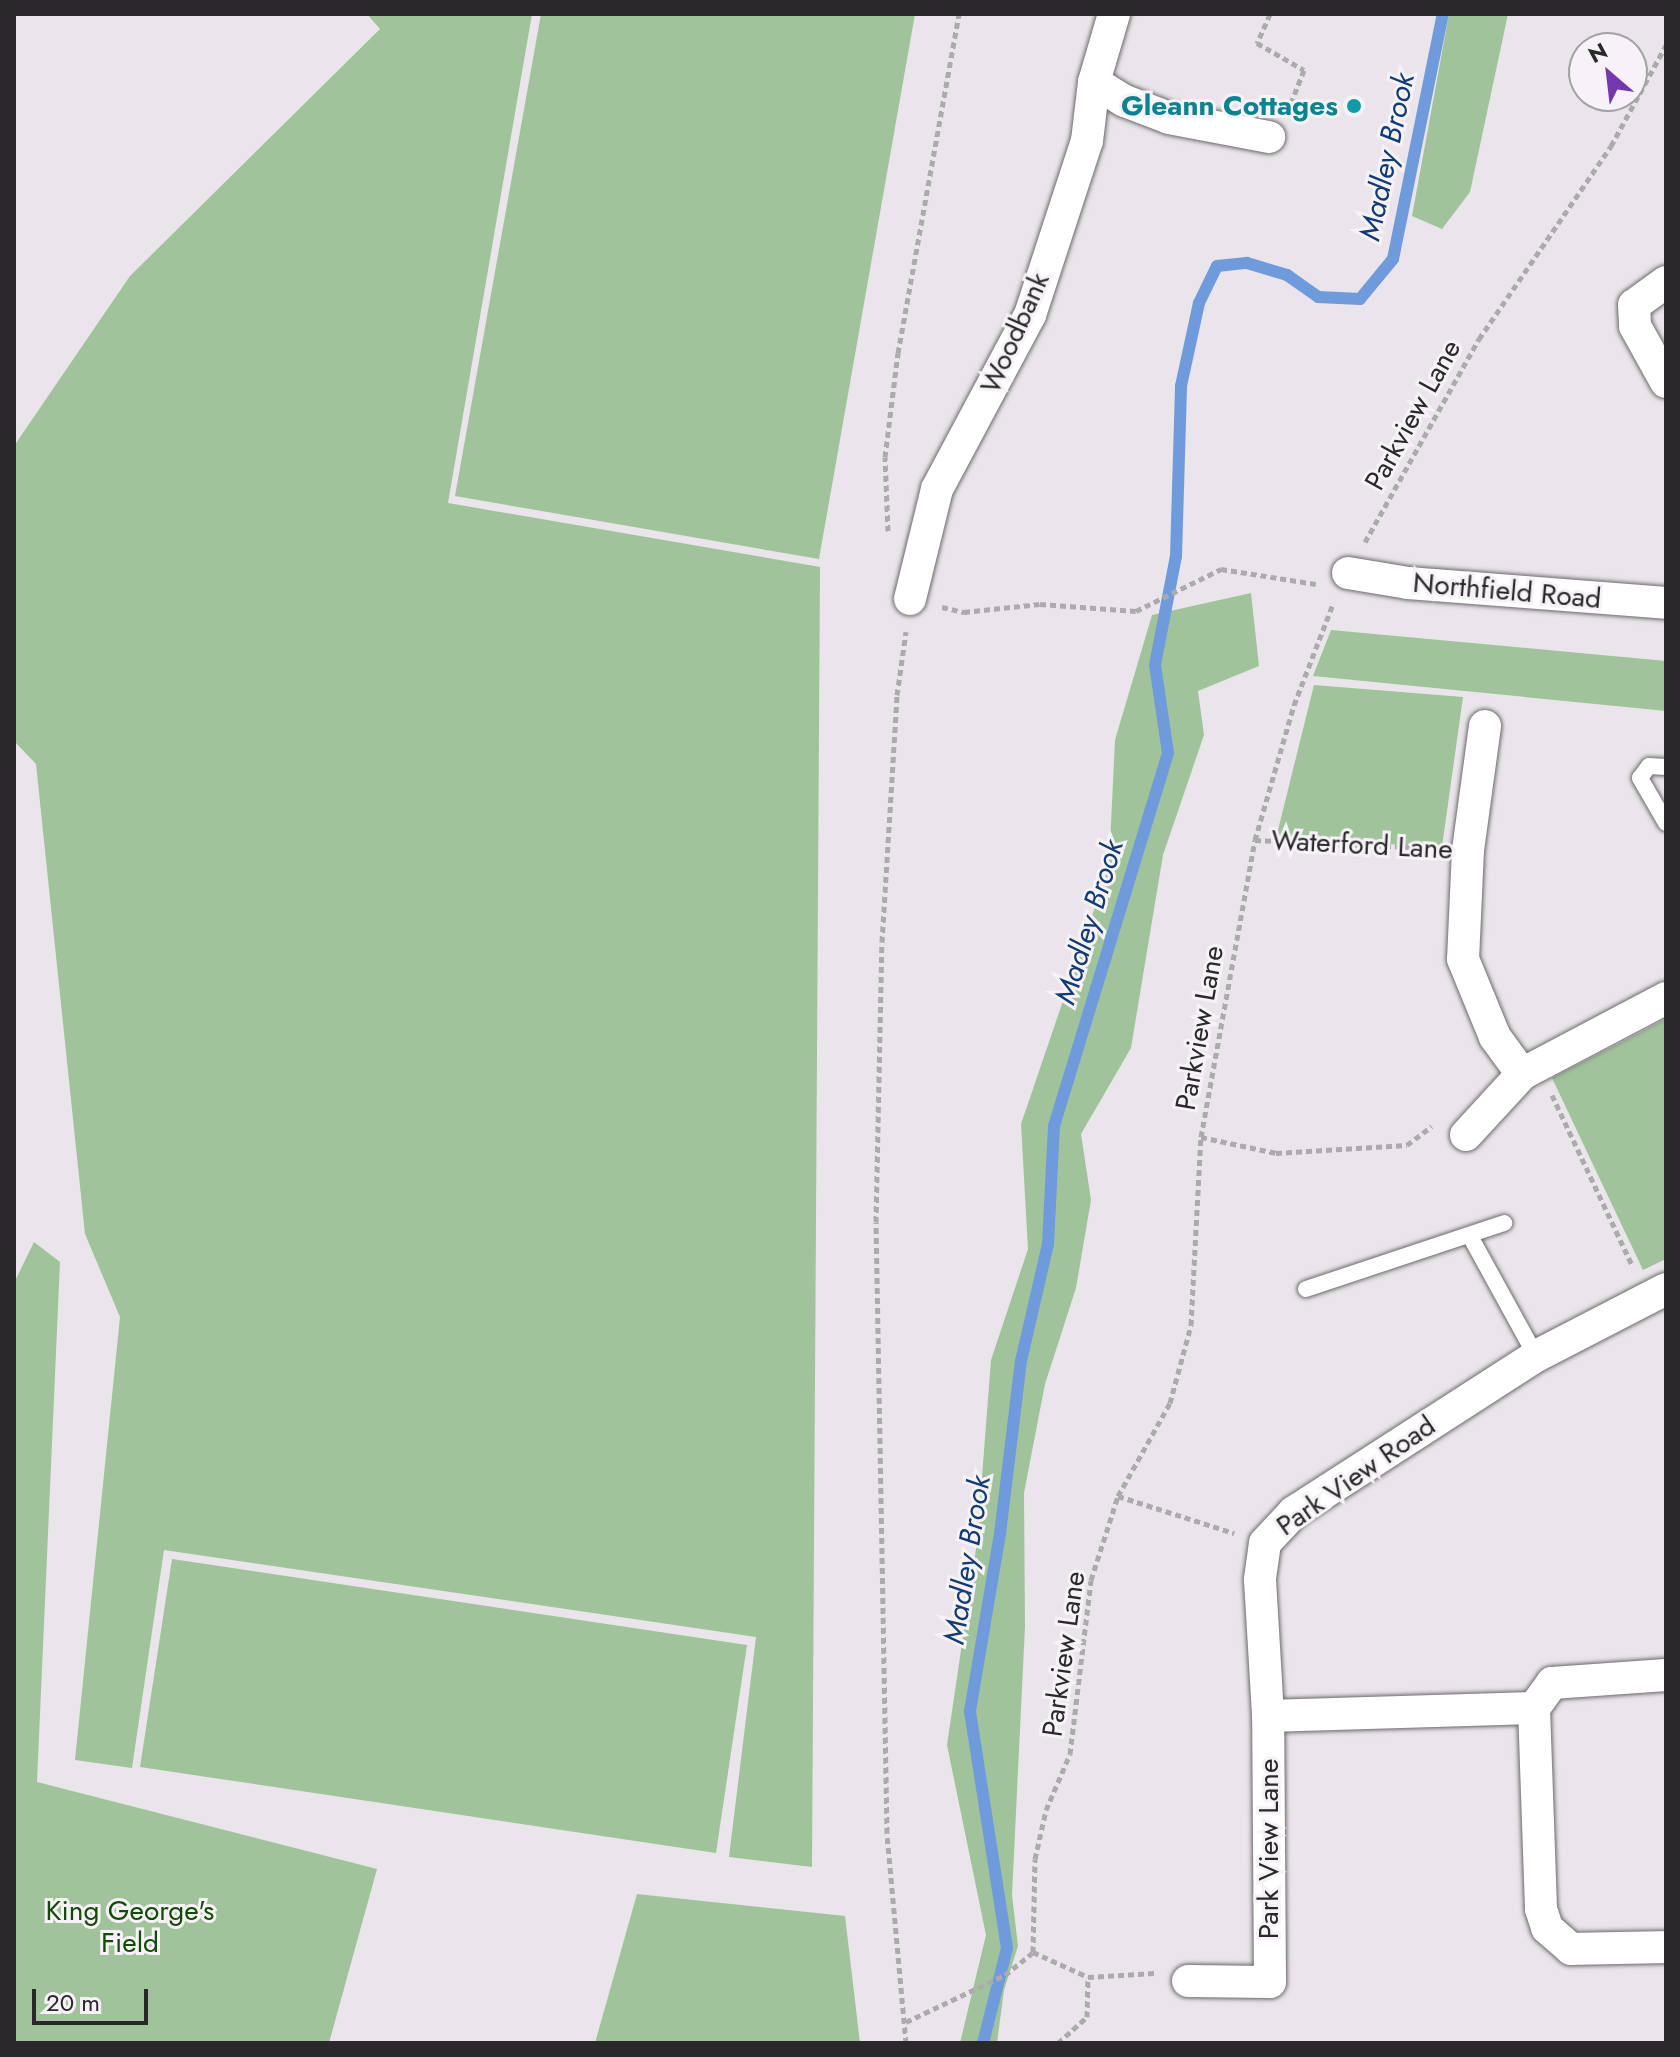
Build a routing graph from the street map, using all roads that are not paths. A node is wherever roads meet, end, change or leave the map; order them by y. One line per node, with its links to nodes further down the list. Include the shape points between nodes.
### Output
1 (1114, 14): 2 (street, Woodbank)
2 (1094, 82): 3 (street, via 1169,118); 7 (street, Woodbank, via 1087,141 1030,315 937,489)
3 (1269, 137)
4 (1666, 282): 5 (street, via 1634,305 1635,326)
5 (1666, 382)
6 (1343, 581): 8 (street, Northfield Road)
7 (910, 599)
8 (1666, 603)
9 (1485, 726): 13 (street, Waterford Lane, via 1468,850 1463,959 1495,1037)
10 (1666, 767): 11 (lane, via 1649,766 1640,778)
11 (1666, 823)
12 (1666, 998): 13 (street)
13 (1530, 1070): 14 (street)
14 (1466, 1135)
15 (1504, 1223): 16 (lane)
16 (1470, 1236): 17 (lane); 19 (lane)
17 (1306, 1289)
18 (1658, 1294): 19 (street, Park View Road)
19 (1536, 1356): 22 (street, Park View Road, via 1294,1512 1265,1543 1260,1606)
20 (1666, 1675): 21 (street, via 1552,1683)
21 (1534, 1708): 22 (street); 23 (street, via 1541,1909 1547,1928 1571,1949)
22 (1268, 1716): 24 (street, Park View Lane, via 1284,1982)
23 (1666, 1947)
24 (1188, 1981)

